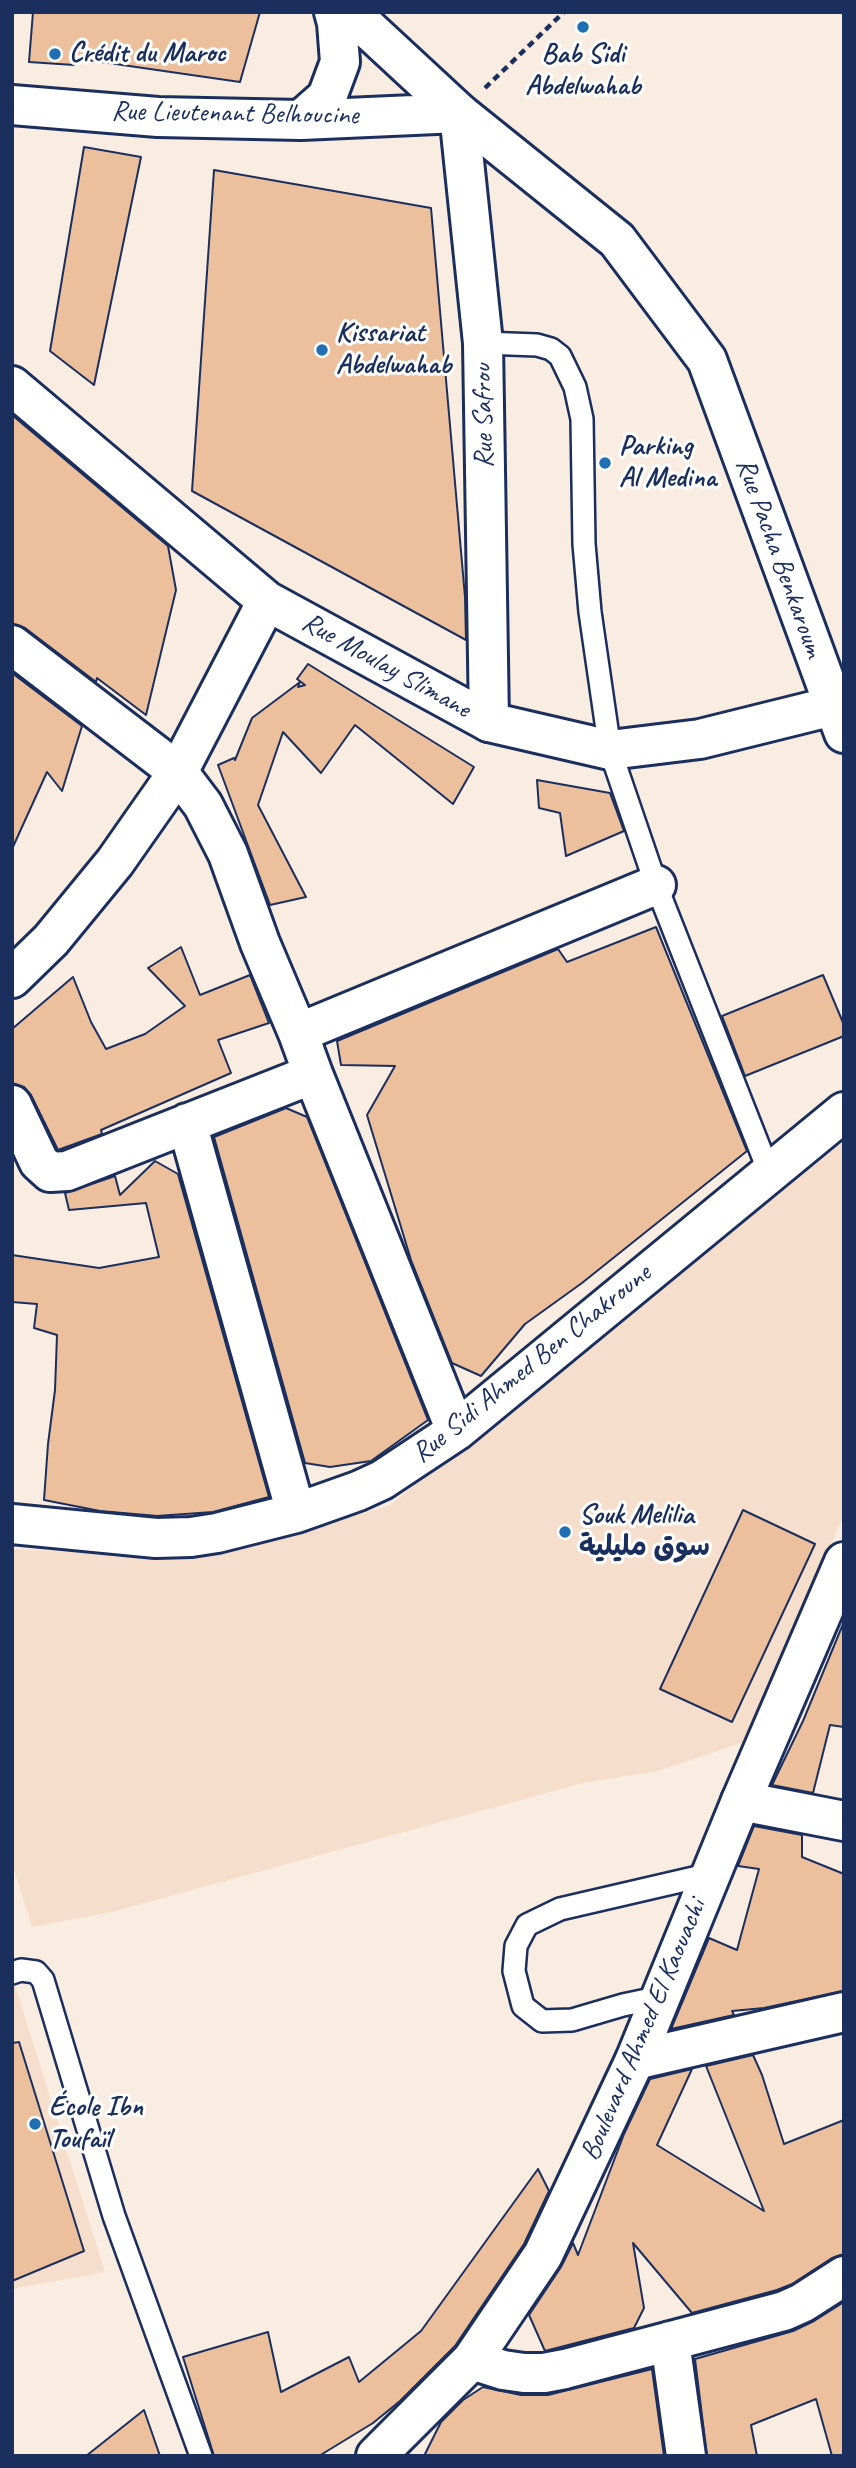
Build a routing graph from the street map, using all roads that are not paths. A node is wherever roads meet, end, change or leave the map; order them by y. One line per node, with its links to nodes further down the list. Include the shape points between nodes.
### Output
1 (334, 12): 5 (street, via 340,62 327,97)
2 (350, 12): 4 (street, Rue Pacha Benkaroum)
3 (12, 105): 5 (street, Rue Lieutenant Belhoucine, via 158,117)
4 (459, 113): 5 (street, Rue Lieutenant Belhoucine); 6 (street, Rue Safrou); 10 (street, Rue Pacha Benkaroum, via 617,240 708,360)
5 (301, 120)
6 (483, 343): 11 (street, Rue Safrou); 12 (lane, via 551,349 560,356 575,387 582,419 584,544)
7 (12, 386): 8 (street, Rue Moulay Slimane)
8 (267, 601): 11 (street, Rue Moulay Slimane); 13 (street)
9 (12, 645): 13 (street)
10 (840, 713): 12 (street, Rue Moulay Slimane)
11 (489, 722): 12 (street, Rue Moulay Slimane)
12 (610, 750): 14 (lane)
13 (178, 772): 15 (street, via 115,862 51,940); 16 (street, via 204,805 228,854)
14 (656, 885): 16 (street); 21 (lane)
15 (12, 978)
16 (298, 1033): 17 (street)
17 (313, 1074): 20 (street); 22 (street)
18 (12, 1105): 20 (street, via 39,1162 50,1172 67,1171)
19 (844, 1112): 21 (street, Rue Sidi Ahmed Ben Chakroune)
20 (187, 1123): 23 (street)
21 (769, 1172): 22 (street, Rue Sidi Ahmed Ben Chakroune)
22 (456, 1431): 23 (street, Rue Sidi Ahmed Ben Chakroune, via 382,1480)
23 (296, 1513): 24 (street, Rue Sidi Ahmed Ben Chakroune, via 217,1533 156,1538)
24 (12, 1524)
25 (844, 1562): 26 (street, Boulevard Ahmed El Kaouachi)
26 (741, 1801): 27 (street); 28 (street, Boulevard Ahmed El Kaouachi)
27 (844, 1821)
28 (711, 1874): 30 (street, Boulevard Ahmed El Kaouachi); 30 (lane, via 560,1909 527,1926 516,1945 514,1971 523,2006 542,2021 572,2020)
29 (12, 1973): 37 (lane, via 36,1972 43,1980 114,2216)
30 (661, 1997): 32 (street, Boulevard Ahmed El Kaouachi)
31 (844, 2012): 32 (street)
32 (635, 2060): 35 (street, Boulevard Ahmed El Kaouachi, via 542,2255)
33 (844, 2276): 34 (street, via 784,2311)
34 (670, 2341): 35 (street, via 544,2373 503,2370); 38 (street)
35 (472, 2360): 36 (street, Boulevard Ahmed El Kaouachi)
36 (388, 2452)
37 (201, 2456)
38 (686, 2456)

